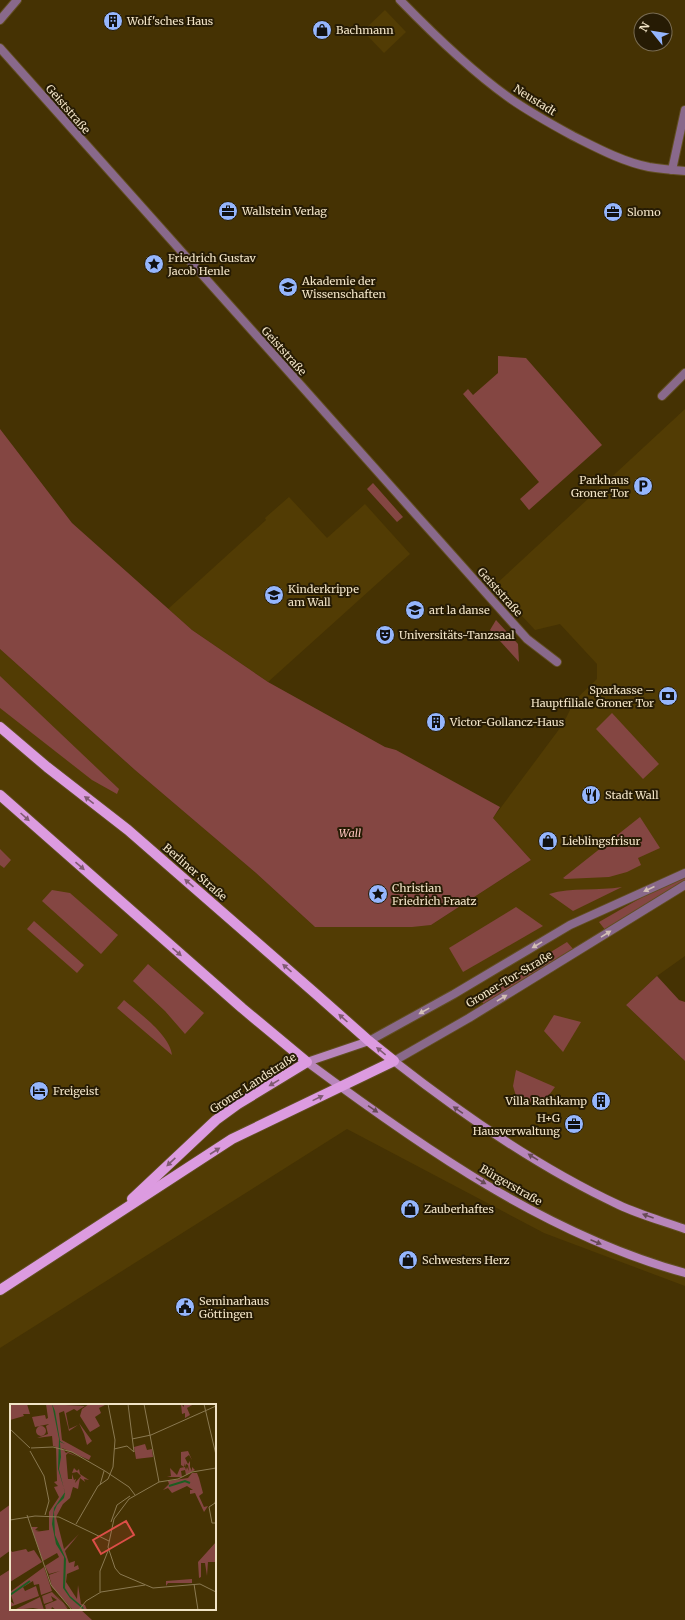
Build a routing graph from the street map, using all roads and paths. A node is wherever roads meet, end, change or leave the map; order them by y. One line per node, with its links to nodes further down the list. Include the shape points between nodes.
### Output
1 (17, 0): 3 (street)
2 (400, 0): 6 (street, Neustadt, via 449,49 481,76 540,118 623,159 648,167)
3 (0, 20)
4 (0, 48): 10 (street, Geiststraße, via 527,639)
5 (685, 110): 6 (street)
6 (672, 170): 7 (street, Neustadt)
7 (685, 171)
8 (685, 373): 9 (street)
9 (662, 396)
10 (557, 662)
11 (0, 727): 15 (main road, Berliner Straße, one-way to 11, via 128,830)
12 (0, 795): 17 (main road, one-way to 17)
13 (685, 873): 15 (street, Groner-Tor-Straße, one-way to 15, via 570,925)
14 (685, 885): 16 (street, Groner-Tor-Straße, one-way to 14, via 469,1018)
15 (369, 1042): 16 (main road, one-way to 15); 17 (main road, Groner Landstraße)
16 (394, 1061): 18 (main road, Groner-Tor-Straße); 20 (main road, one-way to 16, via 621,1206 574,1183 462,1113)
17 (307, 1062): 18 (main road); 19 (main road, Groner Landstraße, one-way to 19, via 216,1120)
18 (341, 1087): 19 (main road, Groner Landstraße, one-way to 18, via 232,1139); 21 (main road, Bürgerstraße, one-way to 21, via 478,1180 550,1220 581,1236 631,1256)
19 (112, 1219): 22 (main road, Groner Landstraße)
20 (685, 1229)
21 (685, 1273)
22 (0, 1290)

